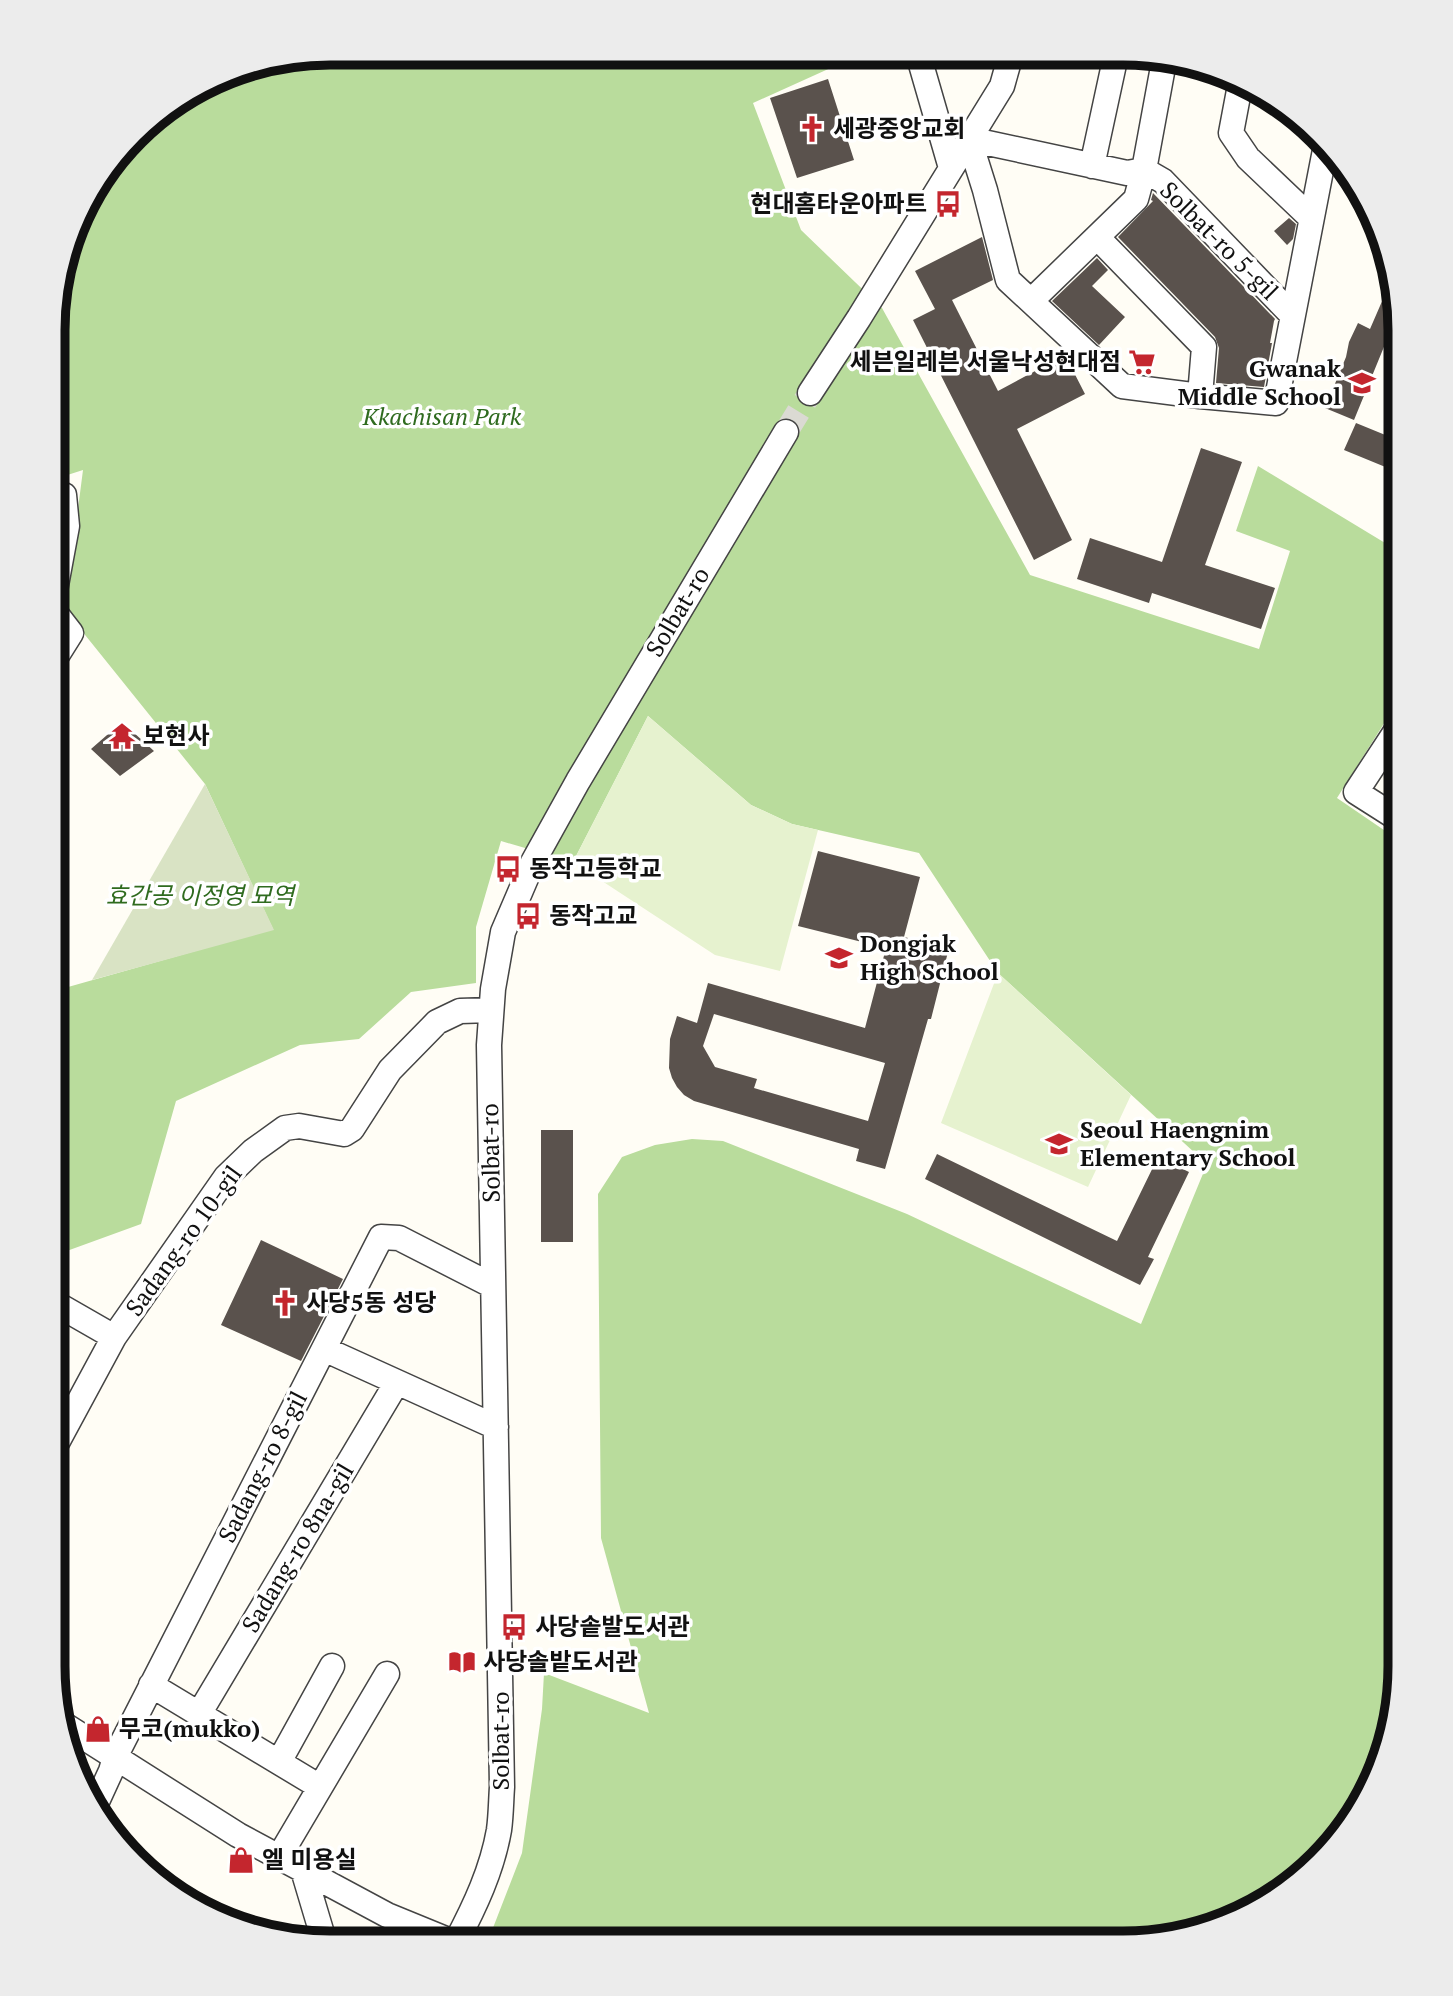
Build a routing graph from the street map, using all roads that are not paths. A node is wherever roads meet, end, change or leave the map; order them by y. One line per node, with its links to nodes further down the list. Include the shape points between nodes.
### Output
1 (921, 65): 11 (street)
2 (995, 65): 6 (street)
3 (1008, 65): 6 (street)
4 (1114, 65): 10 (street)
5 (1163, 68): 12 (street, Solbat-ro 5-gil)
6 (1002, 86): 8 (street)
7 (1239, 91): 13 (street, via 1231,133 1248,158)
8 (969, 139): 10 (street, Solbat-ro 5-gil); 11 (street); 15 (street, via 1008,281)
9 (1324, 156): 13 (street)
10 (1092, 166): 12 (street, Solbat-ro 5-gil, via 1127,173)
11 (951, 168): 17 (street)
12 (1144, 170): 14 (street, via 1136,200); 16 (street, Solbat-ro 5-gil, via 1163,181)
13 (1311, 218): 16 (street)
14 (1098, 238): 15 (street); 18 (street, via 1204,347)
15 (1031, 302): 18 (street, via 1122,386)
16 (1292, 315): 18 (street, via 1276,403)
17 (810, 393)
18 (1200, 396)
19 (786, 432): 26 (street, Solbat-ro, via 533,862 503,932)
20 (65, 518): 21 (street)
21 (65, 537)
22 (65, 625): 23 (street, via 71,633)
23 (65, 643)
24 (1388, 743): 25 (street, via 1356,792)
25 (1388, 812)
26 (491, 1010): 27 (street, Solbat-ro); 29 (street, Sadang-ro 10-gil, via 460,1011 437,1022 390,1070 352,1129 344,1134 285,1128 253,1151 226,1177)
27 (493, 1286): 30 (street, Sadang-ro 8-gil, via 399,1238 381,1237); 32 (street, Solbat-ro)
28 (65, 1309): 29 (street)
29 (114, 1337): 33 (street, Sadang-ro 10-gil)
30 (324, 1349): 31 (street); 36 (street, Sadang-ro 8-gil)
31 (397, 1382): 32 (street); 37 (street, Sadang-ro 8na-gil)
32 (496, 1427): 47 (street, Solbat-ro, via 502,1787 490,1868)
33 (65, 1428)
34 (332, 1666): 40 (street)
35 (387, 1674): 41 (street)
36 (151, 1685): 37 (street); 39 (street, Sadang-ro 8-gil)
37 (199, 1714): 40 (street)
38 (73, 1731): 39 (street)
39 (115, 1757): 42 (street, Sadang-ro 8-gil); 43 (street)
40 (279, 1762): 41 (street)
41 (320, 1787): 43 (street)
42 (99, 1797)
43 (279, 1857): 44 (street)
44 (303, 1870): 45 (street); 46 (street)
45 (321, 1931)
46 (427, 1931)
47 (461, 1931)

